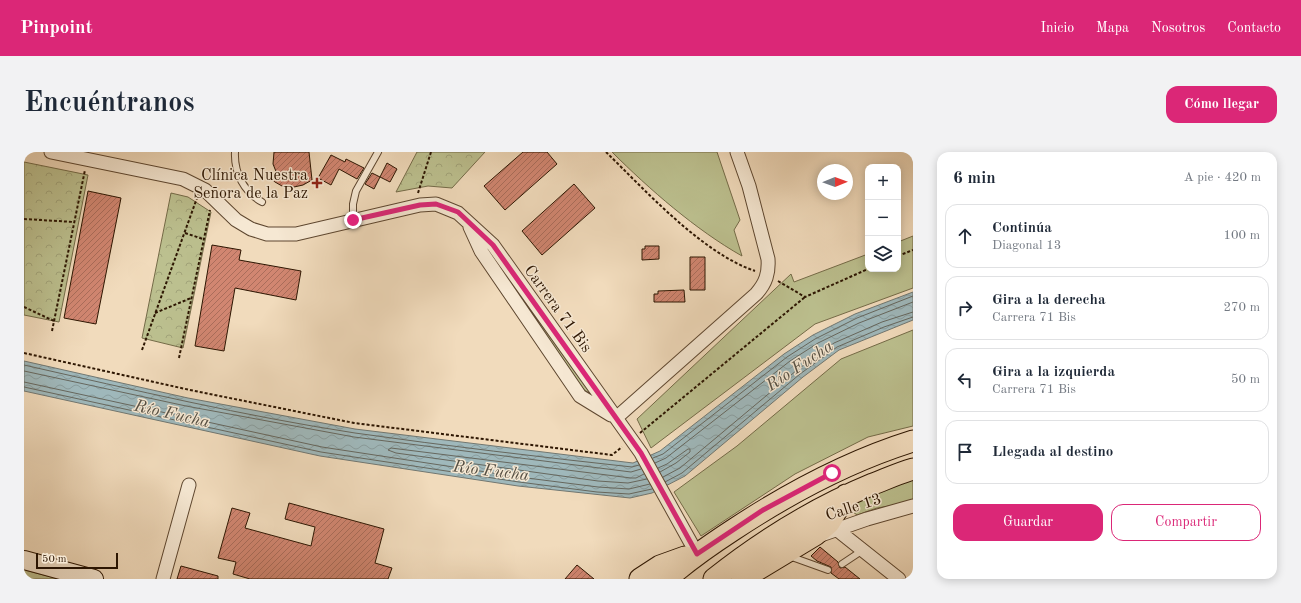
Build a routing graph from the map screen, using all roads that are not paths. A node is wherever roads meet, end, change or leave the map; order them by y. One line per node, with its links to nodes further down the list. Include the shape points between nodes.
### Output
1 (50, 152): 8 (street, Carrera 71 Bis, via 183,179 205,190 236,220 251,229 267,234 296,234)
2 (236, 152): 6 (lane, via 236,169 241,182 248,192)
3 (378, 152): 8 (lane, via 356,191)
4 (729, 152): 7 (street, via 741,187)
5 (737, 152): 7 (street, via 749,186)
6 (262, 202)
7 (755, 215): 9 (street, via 768,259 768,275 765,282 756,294)
8 (353, 220): 9 (street, Carrera 71 Bis, via 420,205 436,204 458,212 468,221 481,251 580,396)
9 (616, 418): 17 (street, Carrera 71 Bis, via 641,453)
10 (913, 441): 17 (main road, via 864,458 791,494)
11 (913, 469): 13 (main road)
12 (189, 485): 24 (street)
13 (847, 495): 15 (main road); 19 (main road, via 804,517)
14 (913, 506): 15 (street, Calle 13)
15 (833, 526): 16 (street); 18 (main road)
16 (863, 550): 21 (lane); 30 (street)
17 (697, 554): 25 (main road, via 671,561); 26 (main road)
18 (781, 554): 22 (lane); 29 (main road)
19 (743, 556): 27 (main road); 28 (main road)
20 (24, 560): 23 (main road)
21 (842, 564)
22 (828, 570)
23 (94, 579)
24 (163, 579)
25 (640, 579)
26 (667, 579)
27 (714, 579)
28 (731, 579)
29 (742, 579)
30 (899, 579)

